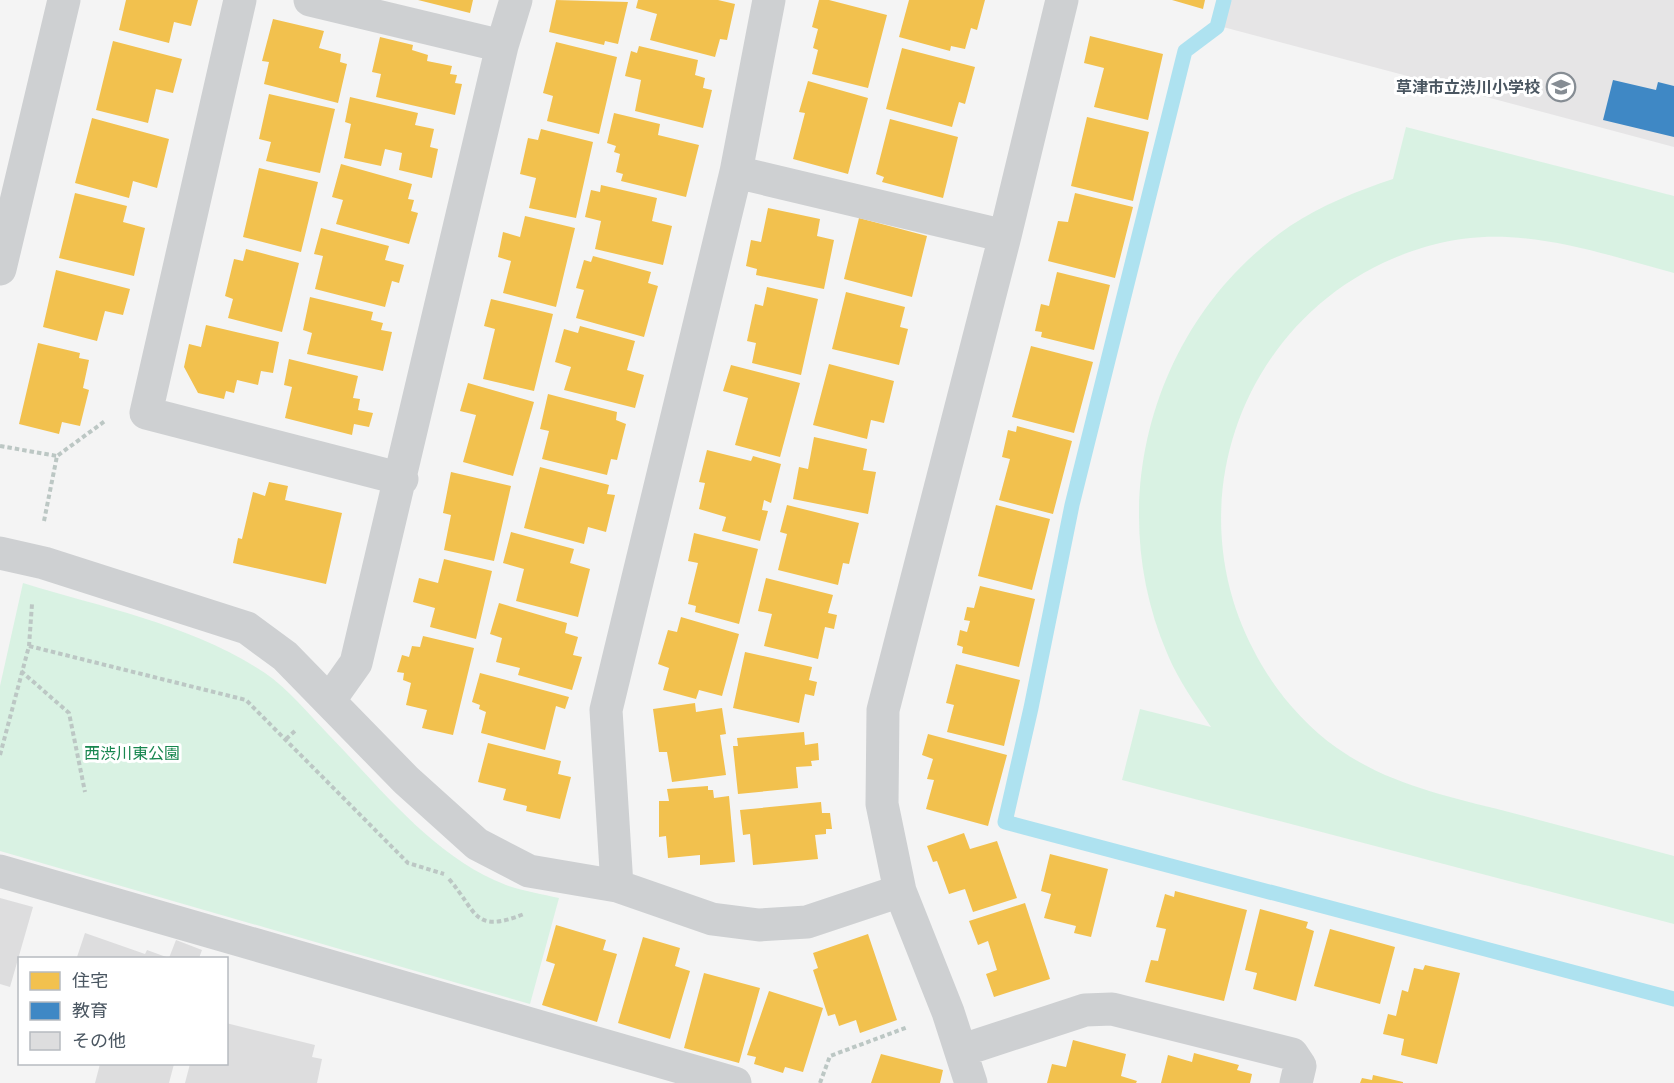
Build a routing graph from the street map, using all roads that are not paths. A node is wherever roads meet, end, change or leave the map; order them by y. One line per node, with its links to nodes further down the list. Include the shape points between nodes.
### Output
1 (64, 0): 10 (street)
2 (240, 0): 11 (street, via 146,413)
3 (310, 0): 7 (street)
4 (516, 0): 7 (street)
5 (769, 0): 8 (street)
6 (1062, 0): 9 (street)
7 (502, 46): 11 (street)
8 (736, 172): 9 (street); 15 (street, via 606,710)
9 (1005, 236): 16 (street, via 883,710 882,804)
10 (0, 268)
11 (402, 479): 13 (street, via 356,663)
12 (0, 553): 13 (street, via 43,548 247,628 285,656)
13 (329, 701): 15 (street, via 406,780 477,844 529,871)
14 (0, 871): 18 (street)
15 (617, 886): 16 (street, via 712,919 759,925 807,922)
16 (900, 891): 17 (street)
17 (963, 1050): 19 (street); 20 (street, via 1085,1010 1112,1009 1292,1054 1300,1066)
18 (735, 1083)
19 (971, 1083)
20 (1296, 1083)

